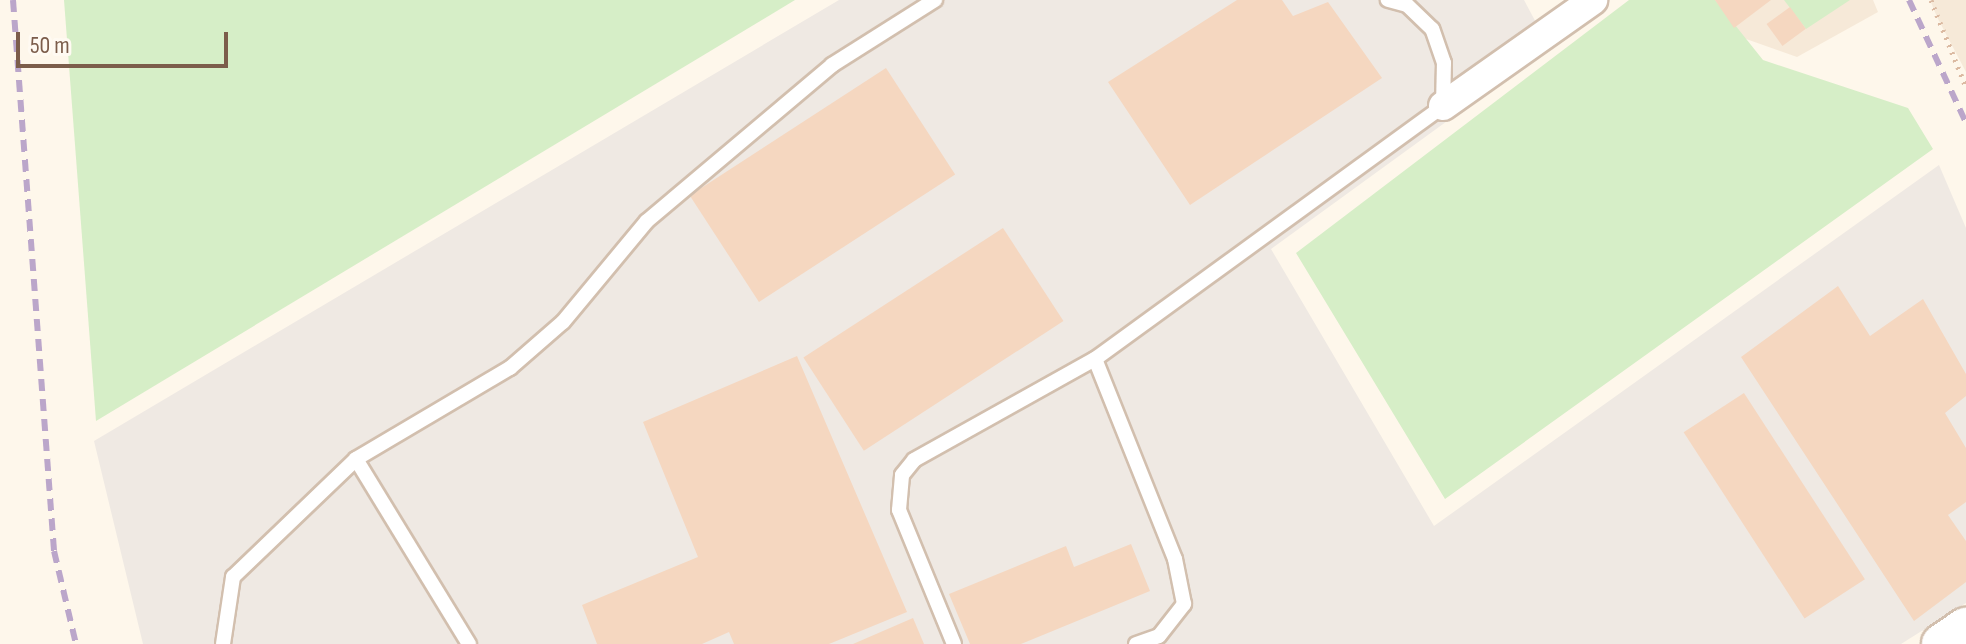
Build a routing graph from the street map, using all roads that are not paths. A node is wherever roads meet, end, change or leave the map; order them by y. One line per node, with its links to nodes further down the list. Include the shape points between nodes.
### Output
1 (935, 0): 6 (lane, via 832,65 647,221 563,322 510,368)
2 (1388, 0): 4 (lane, via 1407,5 1432,29 1444,63)
3 (1593, 0): 4 (street)
4 (1443, 106): 5 (lane)
5 (1095, 359): 10 (lane, via 914,460 902,475 899,510); 11 (lane, via 1175,559 1184,604 1159,636)
6 (356, 459): 8 (lane, via 233,577); 9 (lane)
7 (1966, 628): 12 (main road)
8 (223, 644)
9 (469, 644)
10 (954, 644)
11 (1136, 644)
12 (1942, 644)

